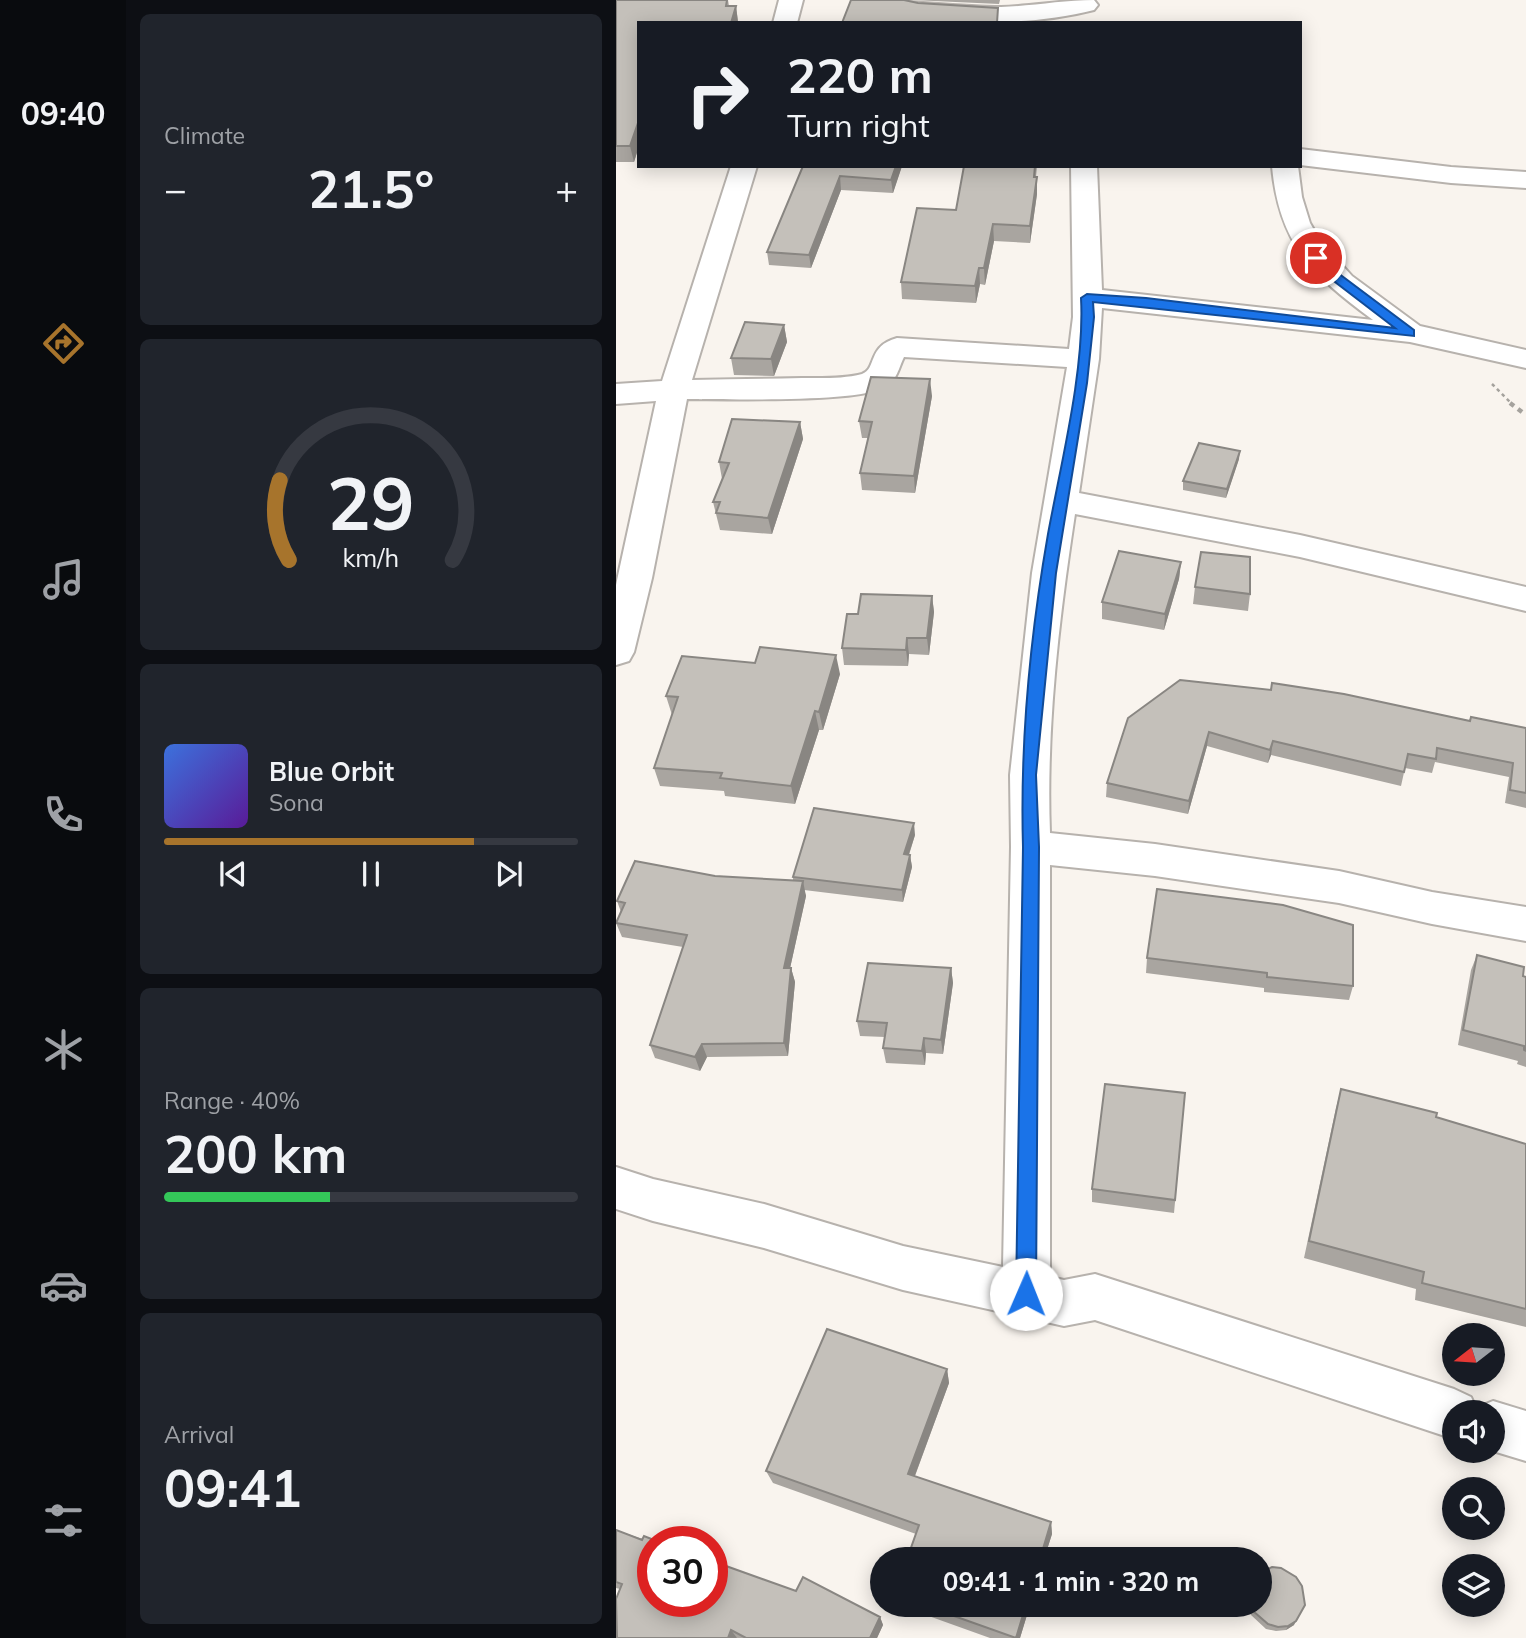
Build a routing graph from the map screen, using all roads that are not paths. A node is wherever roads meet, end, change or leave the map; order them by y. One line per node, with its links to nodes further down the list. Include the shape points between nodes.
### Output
1 (791, 0): 5 (street)
2 (871, 0): 4 (street)
3 (1086, 9): 4 (street)
4 (989, 19)
5 (786, 21)
6 (1302, 157): 10 (street)
7 (743, 168): 15 (street)
8 (1084, 168): 11 (street)
9 (1285, 168): 12 (street, via 1285,192 1306,246 1326,270)
10 (1526, 180)
11 (1087, 298): 12 (street); 13 (street)
12 (1410, 333): 14 (street)
13 (1084, 359): 15 (street, via 897,347 888,354 884,373 872,382); 17 (street)
14 (1526, 359)
15 (674, 390): 16 (street); 18 (street)
16 (616, 394)
17 (1062, 501): 19 (street, via 1300,546); 21 (street, via 1049,573 1029,775)
18 (625, 577): 20 (street)
19 (1526, 599)
20 (616, 652)
21 (1031, 847): 22 (street, via 1314,883); 24 (street)
22 (1526, 924)
23 (616, 1188): 24 (street, via 903,1268)
24 (1026, 1294): 25 (street, via 1064,1303 1095,1297)
25 (1442, 1411)
26 (1505, 1430): 27 (street)
27 (1526, 1436)

